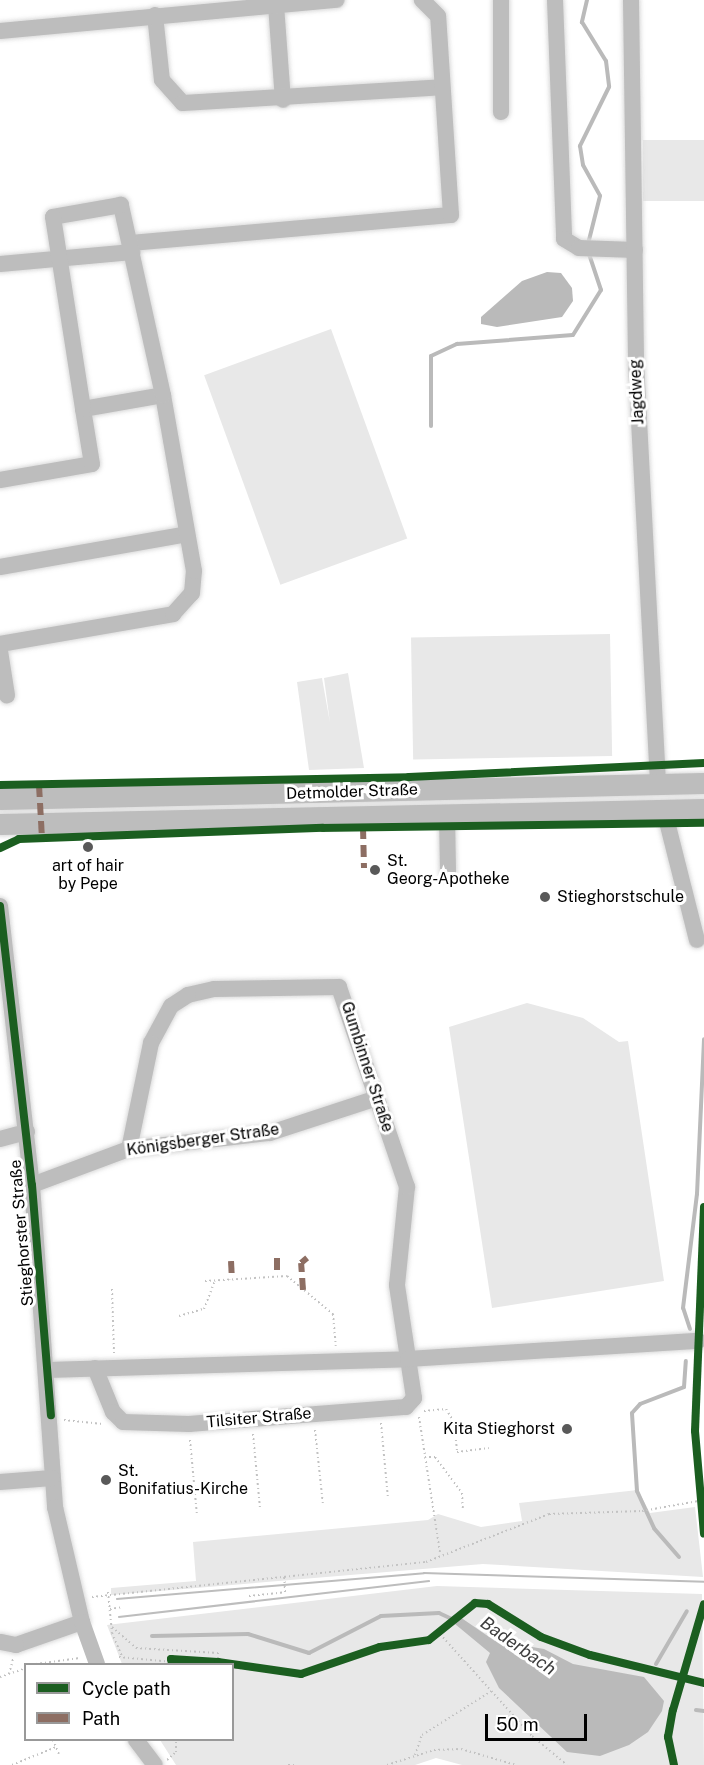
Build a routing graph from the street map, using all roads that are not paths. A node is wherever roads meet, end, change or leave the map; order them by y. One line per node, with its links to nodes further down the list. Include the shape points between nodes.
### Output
1 (337, 0): 6 (street)
2 (422, 0): 9 (street, via 438,16)
3 (501, 0): 11 (street)
4 (555, 0): 13 (street, via 562,232 579,248)
5 (631, 0): 13 (street, Jagdweg)
6 (276, 5): 7 (street); 10 (street)
7 (154, 15): 8 (street); 10 (street, via 162,80 170,94 197,106)
8 (0, 31)
9 (442, 87): 10 (street); 12 (street, via 451,215)
10 (283, 99)
11 (501, 112)
12 (131, 248): 14 (street, via 67,262); 14 (street, via 121,205 52,217); 16 (street)
13 (635, 250): 25 (street, Jagdweg)
14 (59, 258): 15 (street); 17 (street)
15 (0, 264)
16 (163, 396): 17 (street); 19 (street)
17 (82, 409): 18 (street, via 92,464)
18 (0, 480)
19 (187, 534): 20 (street); 21 (street, via 195,578 180,611)
20 (0, 567)
21 (0, 644)
22 (0, 651): 23 (street)
23 (8, 695)
24 (704, 783): 25 (main road, Detmolder Straße)
25 (658, 784): 26 (main road, Detmolder Straße); 28 (main road)
26 (0, 799)
27 (704, 809): 28 (main road, Detmolder Straße)
28 (664, 810): 29 (main road, Detmolder Straße); 34 (street)
29 (447, 814): 30 (main road, Detmolder Straße); 31 (street)
30 (0, 824)
31 (448, 874)
32 (0, 906): 33 (street, Stieghorster Straße)
33 (2, 934): 36 (street, Stieghorster Straße)
34 (697, 940)
35 (374, 1099): 38 (street, Königsberger Straße, via 270,1133); 38 (street, Gumbinner Straße, via 339,987 197,993 171,1006 159,1019); 41 (street, Gumbinner Straße, via 407,1187 397,1285)
36 (27, 1132): 37 (street); 39 (street, Stieghorster Straße)
37 (0, 1139)
38 (129, 1149): 39 (street, Königsberger Straße)
39 (32, 1185): 43 (street, Stieghorster Straße)
40 (698, 1341): 41 (street)
41 (408, 1359): 42 (street); 42 (street, Tilsiter Straße, via 411,1405 189,1424 123,1422 113,1412)
42 (94, 1368): 43 (street)
43 (47, 1370): 44 (street, Stieghorster Straße)
44 (52, 1478): 45 (street); 46 (street, Stieghorster Straße, via 64,1557)
45 (0, 1482)
46 (82, 1622): 47 (street, via 16,1644); 48 (street, Stieghorster Straße, bridge)
47 (0, 1642)
48 (90, 1661)
49 (137, 1741): 50 (street)
50 (157, 1765)

